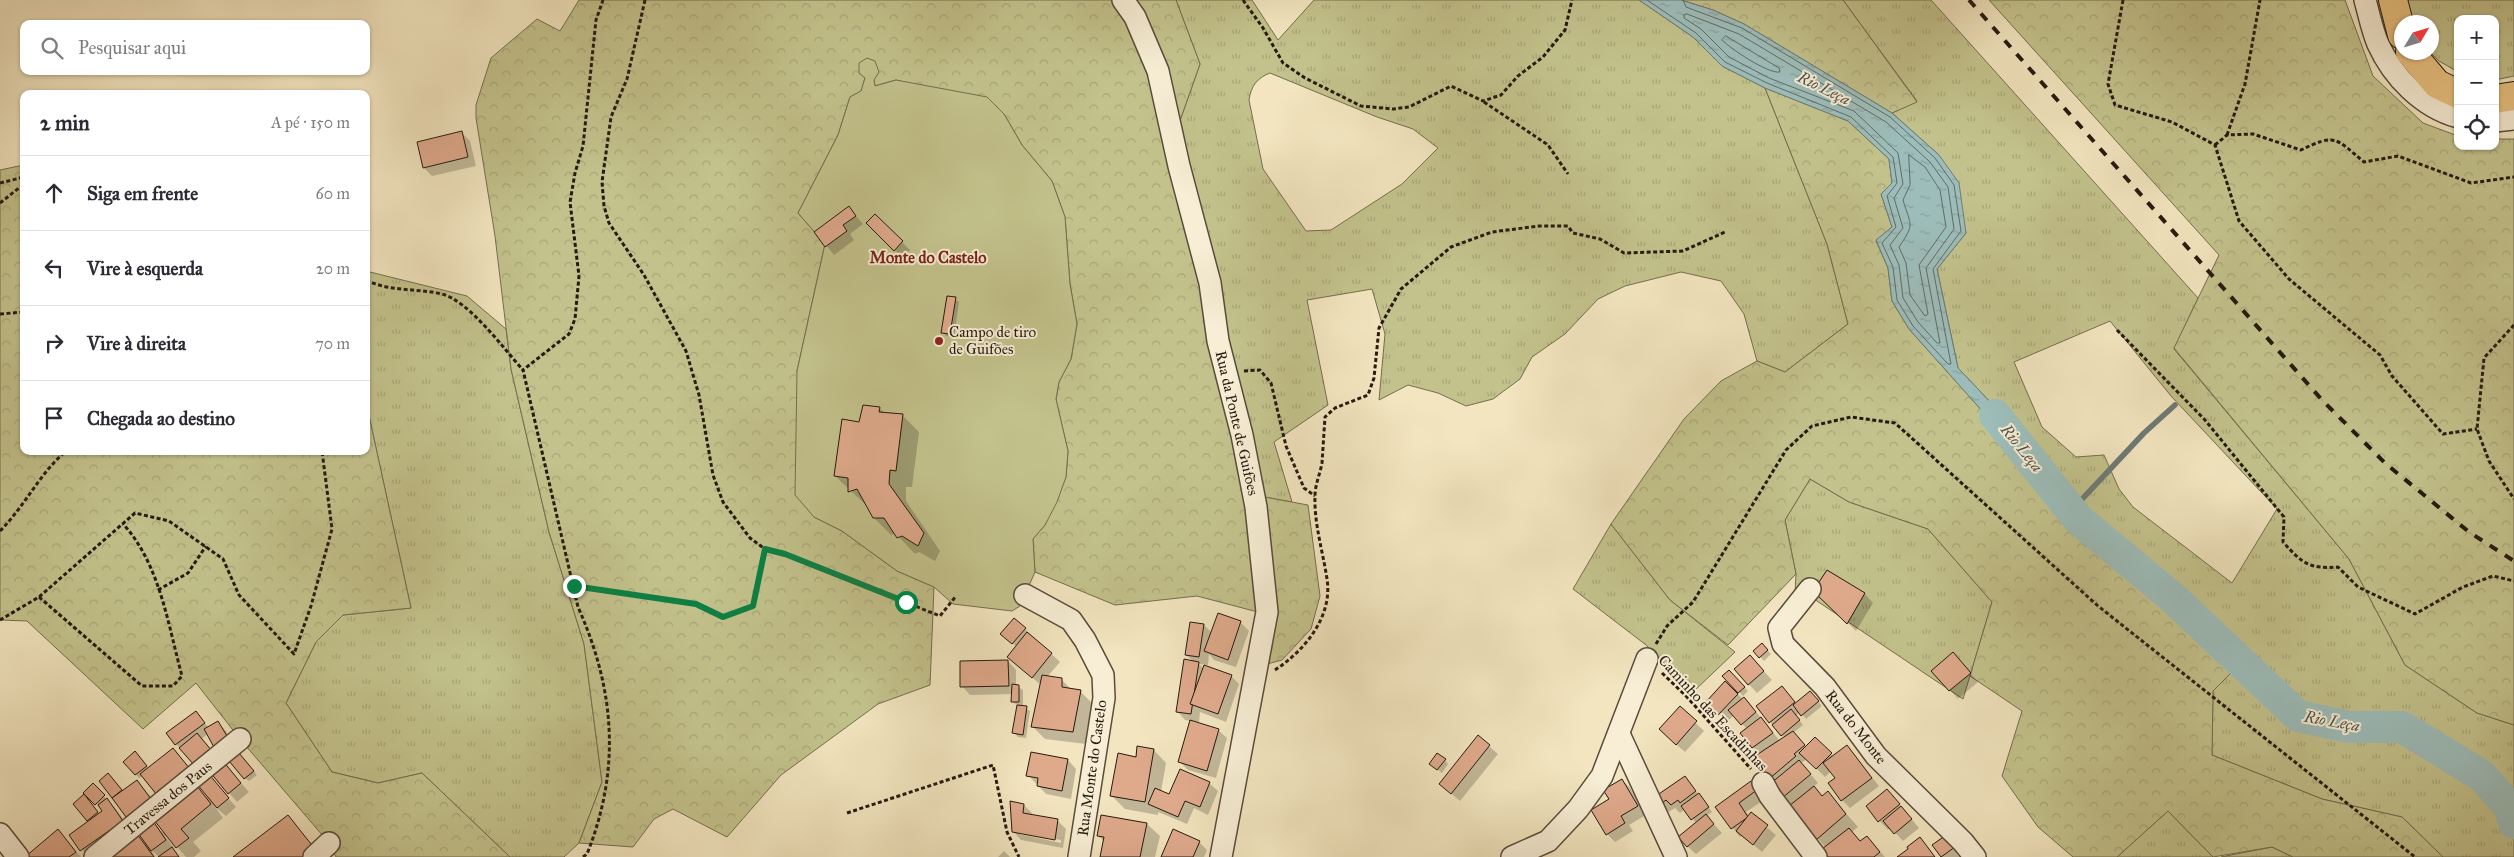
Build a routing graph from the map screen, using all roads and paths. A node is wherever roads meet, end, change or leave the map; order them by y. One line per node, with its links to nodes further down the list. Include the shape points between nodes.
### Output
1 (603, 0): 33 (path, via 596,20 583,146 570,202 579,276 575,319 569,334)
2 (644, 0): 43 (path, via 627,79 611,117 602,182 604,206 610,223 644,275 686,351 722,502 750,538)
3 (1124, 0): 34 (street, Rua da Ponte de Guifões, via 1135,17 1158,72 1210,283)
4 (1243, 0): 15 (path, via 1282,63 1361,106 1409,108 1451,86)
5 (1572, 0): 15 (path, via 1565,30 1543,57 1518,76 1501,95)
6 (2123, 0): 20 (path, via 2108,84 2115,105 2172,122)
7 (2260, 0): 19 (path, via 2245,84)
8 (2365, 0): 16 (street, via 2377,42 2388,65 2412,91 2433,107)
9 (2393, 0): 10 (highway)
10 (2397, 15)
11 (2417, 60): 12 (highway, via 2438,84)
12 (2454, 92)
13 (2514, 96): 14 (highway)
14 (2499, 98)
15 (1483, 101): 21 (path, via 1548,145)
16 (2454, 115)
17 (2514, 120): 18 (street)
18 (2499, 121)
19 (2227, 136): 20 (path); 23 (path, via 2253,134 2301,150 2325,138 2338,140 2364,162 2398,156 2471,183)
20 (2215, 145): 35 (path, via 2239,221 2289,279 2380,355 2392,376 2443,434)
21 (1568, 174)
22 (20, 177): 24 (path)
23 (2514, 177)
24 (0, 183)
25 (20, 187): 26 (path)
26 (0, 203)
27 (1725, 232): 38 (path, via 1683,251 1624,253 1600,240 1573,233 1568,226 1492,232 1451,247 1401,289 1380,328 1374,378 1368,395 1335,408 1325,417 1322,464)
28 (370, 282): 33 (path, via 379,286 443,294 468,310)
29 (20, 312): 30 (path)
30 (0, 314)
31 (2514, 326): 35 (path, via 2484,358)
32 (2117, 330): 44 (path, via 2205,420 2284,517 2283,542 2297,557 2317,569 2338,567 2358,587 2415,614 2463,587 2493,576)
33 (523, 370): 45 (path)
34 (1227, 383): 38 (path, via 1244,370 1260,370 1271,383 1286,446 1304,488); 53 (street, Rua da Ponte de Guifões, via 1242,435 1256,507 1267,612)
35 (2478, 429): 39 (path, via 2489,461)
36 (62, 455): 41 (path, via 40,476 17,514)
37 (323, 455): 42 (path, via 332,530 294,654 239,595 222,559)
38 (1315, 496): 53 (path, via 1328,581 1327,603 1312,634 1289,661 1271,672)
39 (2514, 499)
40 (123, 524): 42 (path, via 134,513 169,521); 47 (path, via 136,538 152,570); 50 (path)
41 (0, 531)
42 (206, 546): 47 (path, via 188,573)
43 (765, 549): 45 (path, via 753,606 723,617 696,604); 49 (path, via 940,616)
44 (2514, 581)
45 (574, 586): 62 (path, via 578,606 594,643 611,736 608,782 600,822)
46 (1810, 589): 69 (street, Rua do Monte, via 1779,628 1783,644 1825,687 1876,756)
47 (158, 591): 50 (path, via 182,676 173,686 142,686)
48 (1025, 594): 64 (street, Rua Monte do Castelo, via 1071,620 1103,676 1104,698)
49 (956, 596)
50 (39, 597): 51 (path)
51 (0, 620)
52 (1647, 659): 54 (street); 56 (path, Caminho das Escadinhas, via 1687,698); 70 (path, via 1667,626 1693,602 1786,450 1812,426 1851,417 1895,423 2098,606)
53 (1256, 667): 65 (street, Rua da Ponte de Guifões)
54 (1619, 734): 59 (street, via 1602,776); 67 (street)
55 (240, 740): 61 (street, Travessa dos Paus)
56 (1763, 783): 68 (street)
57 (847, 813): 63 (path, via 993,764 1007,832)
58 (0, 834): 60 (street)
59 (1551, 849): 66 (street)
60 (18, 857)
61 (95, 857)
62 (583, 857)
63 (1019, 857)
64 (1079, 857)
65 (1221, 857)
66 (1512, 857)
67 (1676, 857)
68 (1816, 857)
69 (1975, 857)
70 (2414, 857)

